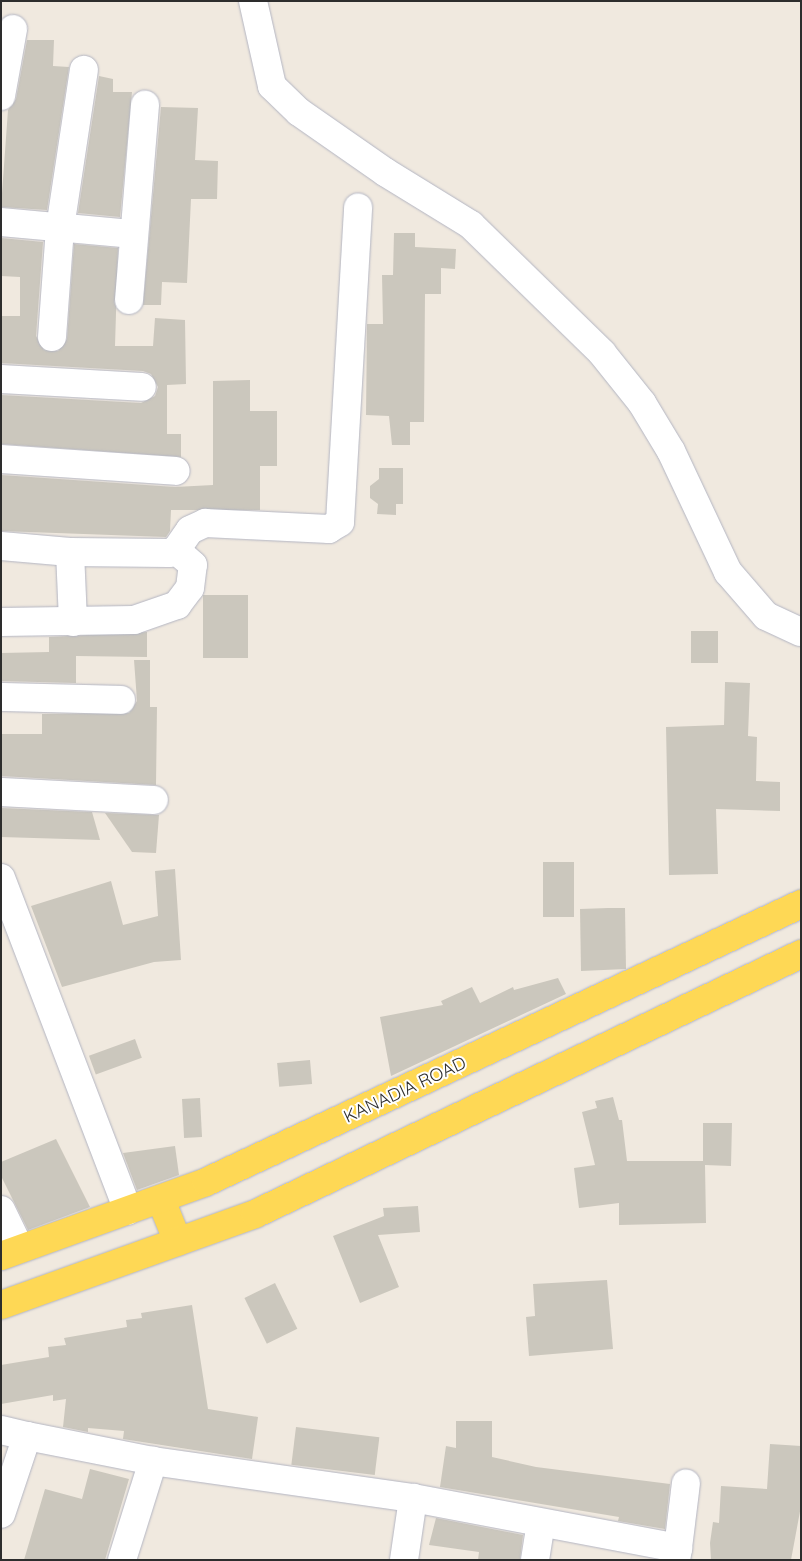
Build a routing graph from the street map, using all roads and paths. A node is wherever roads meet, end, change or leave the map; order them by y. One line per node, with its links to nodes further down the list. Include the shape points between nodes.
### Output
1 (253, 1): 21 (street, via 272,86 299,112 385,172 470,225 602,353 642,403 671,451 728,572 766,616)
2 (13, 30): 4 (street)
3 (84, 70): 8 (street)
4 (1, 96)
5 (145, 105): 9 (street)
6 (358, 208): 17 (street, via 340,522 329,529 205,523 190,530)
7 (1, 222): 8 (street)
8 (60, 228): 9 (street); 11 (street)
9 (133, 234): 10 (street)
10 (130, 300)
11 (52, 337)
12 (1, 379): 13 (street)
13 (142, 387)
14 (1, 459): 15 (street)
15 (176, 471)
16 (1, 546): 18 (street)
17 (176, 550): 18 (street); 20 (street, via 193,565 190,588 177,605 134,620)
18 (70, 552): 20 (street)
19 (1, 622): 20 (street)
20 (73, 622)
21 (801, 632)
22 (1, 697): 23 (street)
23 (121, 700)
24 (1, 792): 25 (street)
25 (154, 800)
26 (1, 878): 33 (street)
27 (801, 904): 29 (main road, KANADIA ROAD)
28 (800, 958): 30 (main road)
29 (569, 1015): 30 (main road); 31 (main road, KANADIA ROAD)
30 (587, 1054): 34 (main road, via 255,1214)
31 (161, 1200): 33 (main road, KANADIA ROAD); 34 (main road)
32 (1, 1210): 35 (street)
33 (128, 1211): 35 (main road, KANADIA ROAD)
34 (178, 1242): 36 (main road)
35 (11, 1252)
36 (1, 1305)
37 (1, 1430): 38 (street)
38 (27, 1436): 39 (street); 42 (street)
39 (153, 1461): 41 (street); 45 (street)
40 (686, 1483): 44 (street)
41 (413, 1498): 43 (street); 46 (street)
42 (1, 1514)
43 (541, 1524): 44 (street); 47 (street)
44 (677, 1554)
45 (122, 1560)
46 (404, 1560)
47 (535, 1560)

